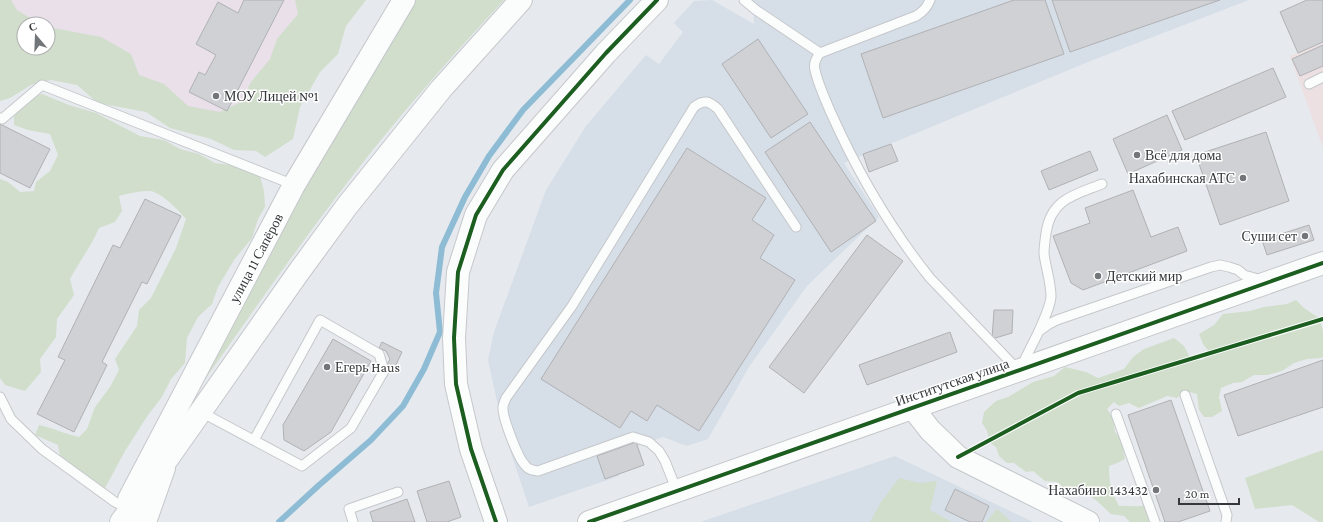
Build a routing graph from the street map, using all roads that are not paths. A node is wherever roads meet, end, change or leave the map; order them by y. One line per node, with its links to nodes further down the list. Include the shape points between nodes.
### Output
1 (404, 0): 11 (street, улица 11 Сапёров)
2 (520, 0): 20 (street, via 441,89 347,206)
3 (658, 0): 29 (street, via 606,53 504,170 476,215 458,272 454,338 456,384 471,450)
4 (744, 0): 6 (lane)
5 (930, 0): 6 (lane, via 928,6 916,16)
6 (820, 53): 16 (lane, via 815,59 814,69 824,96 867,185 894,229 930,278)
7 (1323, 77): 8 (lane)
8 (1309, 84)
9 (0, 118): 11 (lane, via 2,119 42,85)
10 (1102, 184): 15 (lane, via 1070,196 1058,204 1047,226 1044,253 1051,298)
11 (294, 186): 26 (street, улица 11 Сапёров)
12 (796, 227): 24 (lane, via 718,109 706,101 700,103 694,107 572,306 506,398 504,414 517,453 530,470 538,471 633,437 649,442 659,452)
13 (1323, 263): 14 (street, Институтская улица)
14 (1267, 282): 15 (lane, via 1220,265 1057,320); 16 (street, Институтская улица)
15 (1039, 331): 16 (lane)
16 (1019, 371): 19 (street, Институтская улица)
17 (1185, 395): 33 (lane, via 1227,515)
18 (0, 397): 26 (lane, via 11,419 42,449 115,502)
19 (912, 407): 24 (street, Институтская улица); 31 (street, via 930,430 958,457)
20 (201, 412): 22 (lane); 23 (street)
21 (1116, 414): 32 (lane)
22 (254, 440): 22 (lane, via 320,320 379,354 384,371 351,428 302,466)
23 (168, 458): 26 (street); 27 (street)
24 (677, 491): 30 (street, Институтская улица)
25 (398, 492): 28 (lane, via 349,509)
26 (121, 517)
27 (145, 522)
28 (353, 522)
29 (496, 522)
30 (589, 522)
31 (1088, 522)
32 (1155, 522)
33 (1226, 522)

